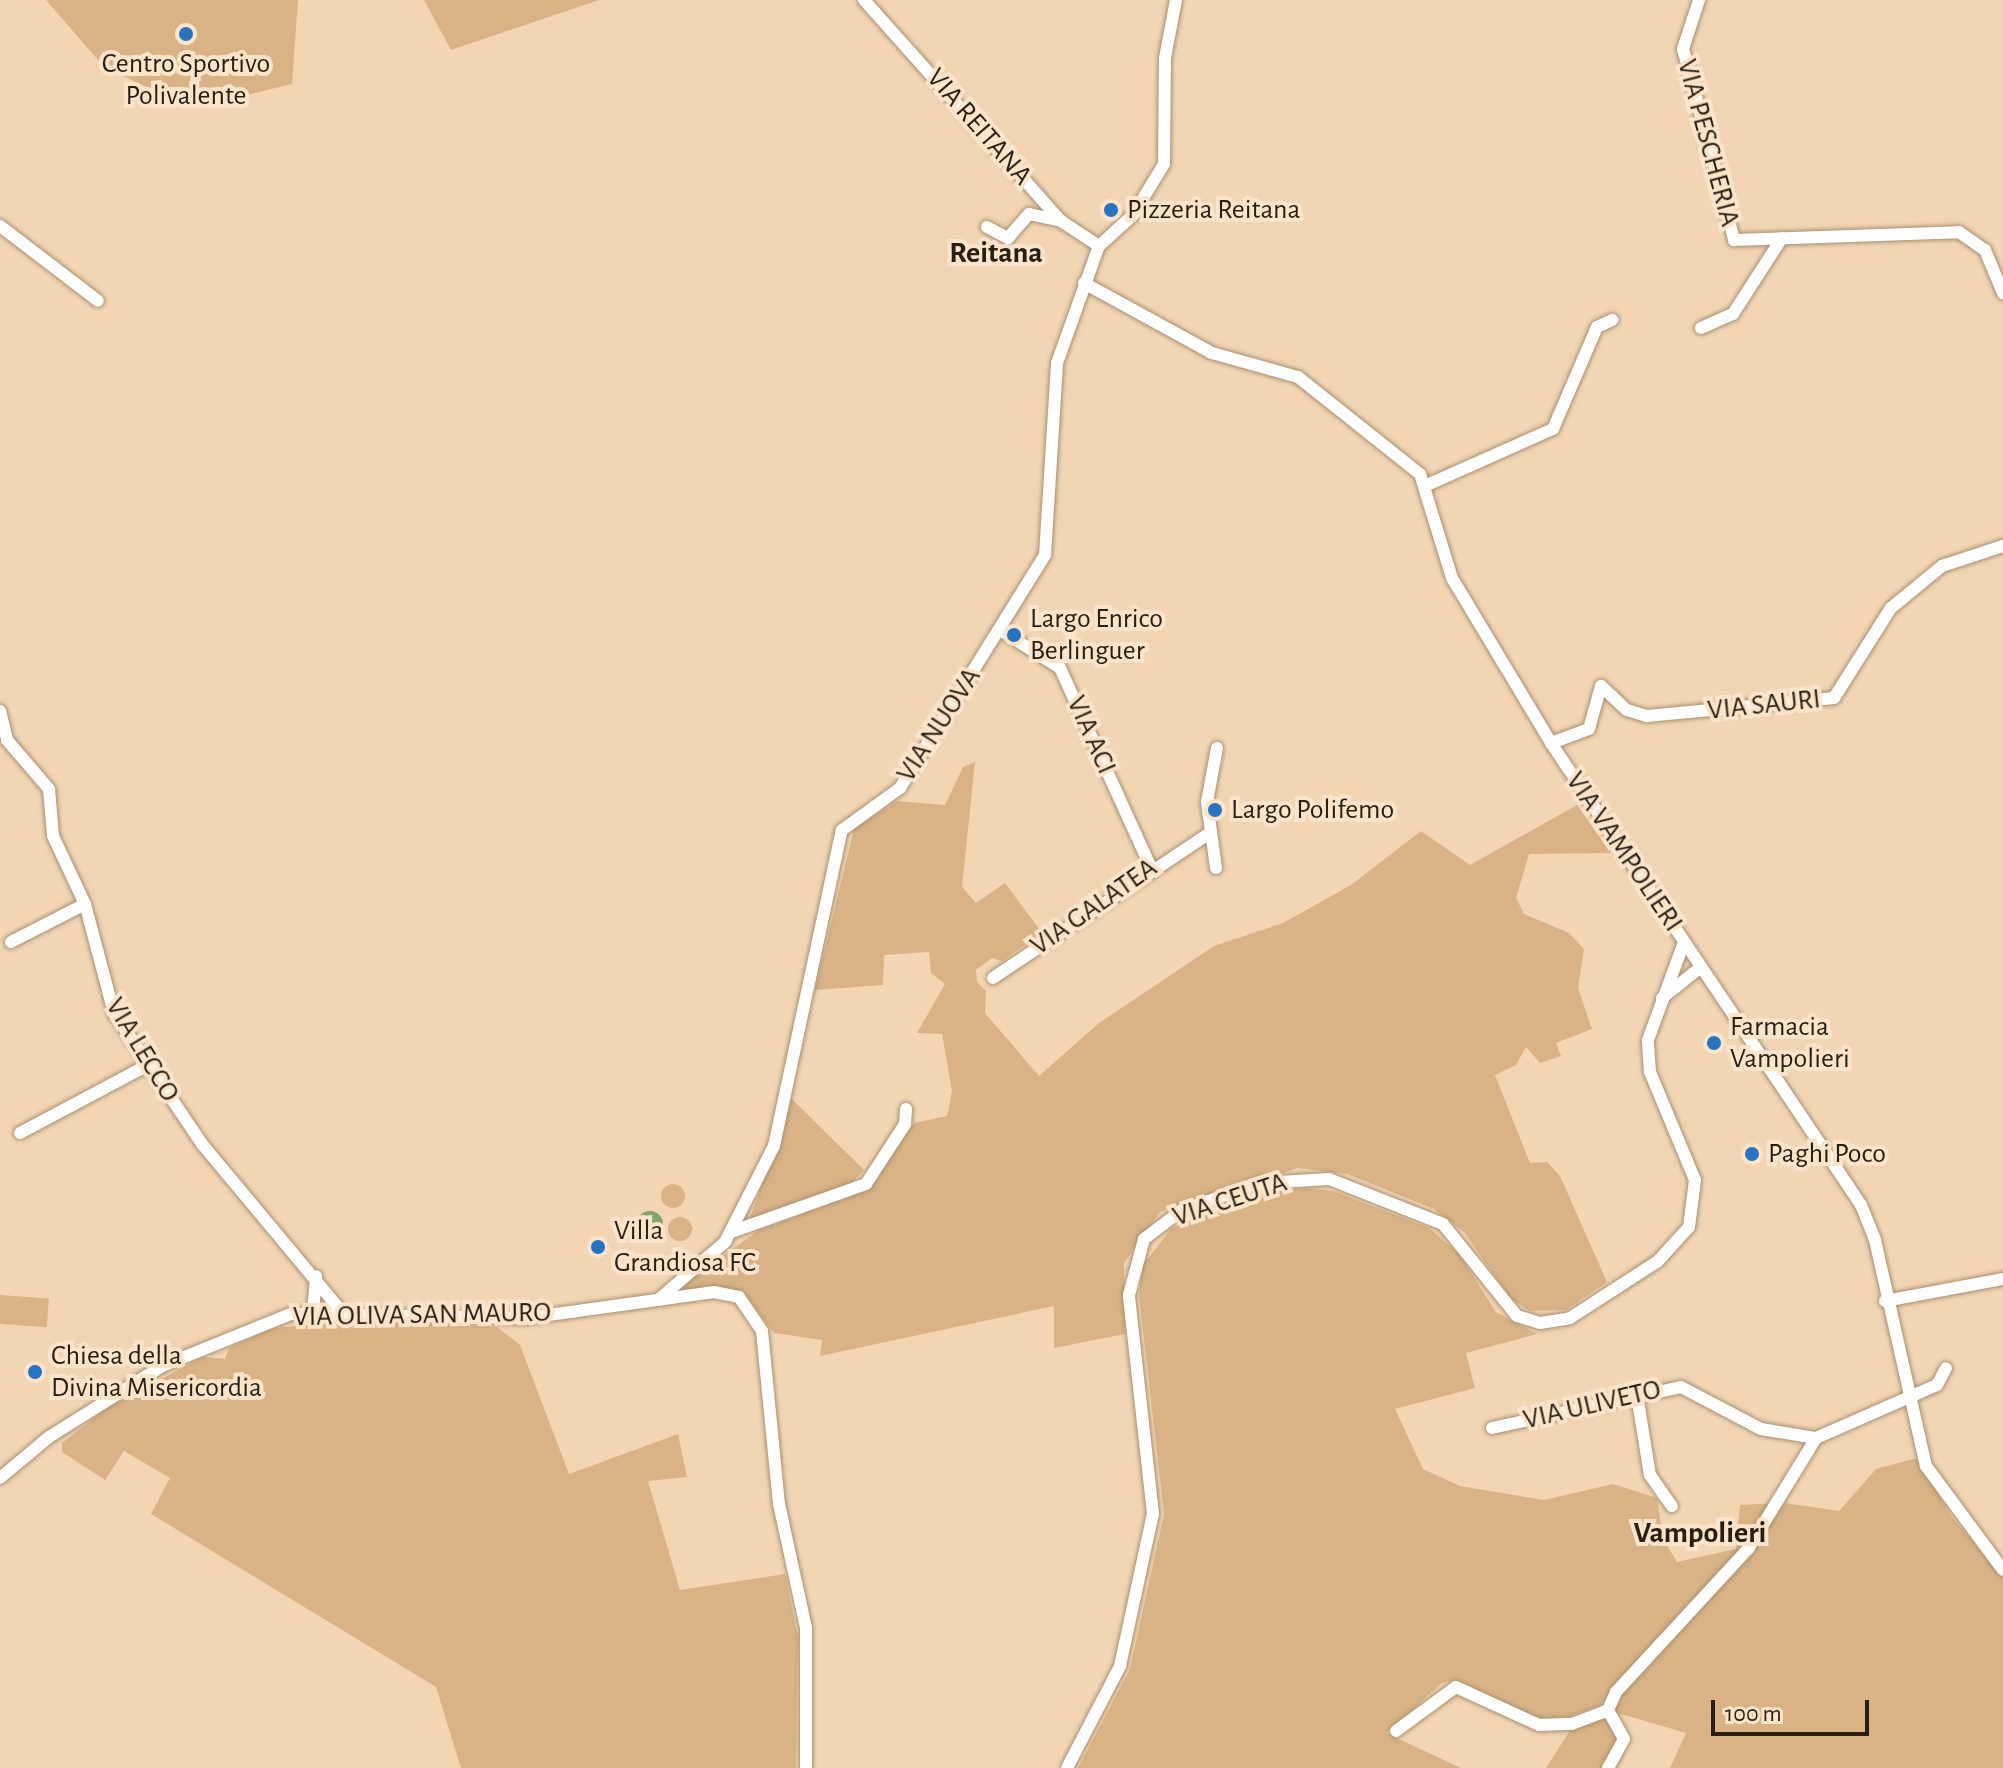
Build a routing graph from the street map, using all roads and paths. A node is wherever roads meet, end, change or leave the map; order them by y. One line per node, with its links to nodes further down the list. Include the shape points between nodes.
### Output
1 (864, 0): 4 (street, VIA REITANA)
2 (1176, 0): 8 (street, via 1165,58 1164,164 1133,215)
3 (1699, 0): 7 (street, VIA PESCHERIA, via 1683,49 1727,231 1741,242)
4 (1061, 221): 6 (street, via 1029,214 1008,238); 8 (street, VIA REITANA)
5 (0, 226): 11 (street)
6 (987, 227)
7 (1782, 238): 10 (street, VIA PESCHERIA, via 1959,232 1985,250); 13 (street, VIA PESCHERIA, via 1733,314)
8 (1099, 246): 9 (street, VIA NUOVA)
9 (1084, 283): 14 (street, via 1212,353 1298,377 1412,465); 16 (street, VIA NUOVA, via 1054,386 1047,546)
10 (2003, 293)
11 (98, 301)
12 (1612, 320): 14 (street, via 1597,327 1553,429)
13 (1701, 328)
14 (1427, 485): 18 (street, VIA VAMPOLIERI, via 1443,561)
15 (2003, 546): 18 (street, VIA SAURI, via 1942,566 1891,608 1834,698 1647,716 1627,710 1601,686 1589,729)
16 (1000, 630): 21 (street, VIA ACI, via 1060,668); 32 (street, VIA NUOVA, via 900,788 855,814 842,830 774,1146)
17 (0, 711): 23 (street, VIA LECCO, via 7,740 49,789 57,851)
18 (1551, 743): 25 (street, VIA VAMPOLIERI)
19 (1217, 748): 20 (street, via 1207,802)
20 (1211, 832): 21 (street, VIA GALATEA, via 1196,836); 22 (street)
21 (1151, 868): 27 (street, VIA GALATEA)
22 (1216, 868)
23 (85, 904): 24 (street); 29 (street, VIA LECCO, via 102,983)
24 (11, 942)
25 (1684, 942): 26 (street, VIA VAMPOLIERI); 28 (street, VIA CEUTA)
26 (1701, 967): 28 (street); 36 (street, VIA VAMPOLIERI, via 1861,1205)
27 (993, 978)
28 (1659, 1000): 50 (street, VIA CEUTA, via 1648,1058 1695,1180 1689,1227 1658,1261 1570,1318 1540,1323 1517,1316 1443,1224 1329,1179 1261,1183 1182,1210 1144,1239 1129,1295 1153,1514 1120,1666)
29 (146, 1066): 31 (street); 33 (street, VIA LECCO, via 202,1144)
30 (906, 1109): 32 (street, via 905,1124 866,1184)
31 (20, 1133)
32 (731, 1232): 35 (street, VIA NUOVA)
33 (315, 1273): 37 (street, VIA LECCO); 38 (street)
34 (2003, 1279): 36 (street)
35 (658, 1300): 37 (street, VIA OLIVA SAN MAURO, via 527,1318); 49 (street, VIA OLIVA SAN MAURO, via 739,1297 762,1331 779,1504 806,1628)
36 (1885, 1301): 40 (street, VIA VAMPOLIERI)
37 (341, 1311): 38 (street, VIA OLIVA SAN MAURO)
38 (313, 1312): 44 (street, VIA OLIVA SAN MAURO, via 265,1321 162,1366 49,1437)
39 (1946, 1368): 40 (street, via 1937,1385)
40 (1909, 1393): 43 (street); 46 (street, VIA VAMPOLIERI, via 1926,1466)
41 (1637, 1395): 42 (street, VIA ULIVETO); 43 (street, VIA ULIVETO, via 1689,1388 1761,1429); 45 (street, via 1650,1475)
42 (1492, 1428)
43 (1816, 1438): 47 (street, via 1748,1549 1686,1611)
44 (0, 1478)
45 (1672, 1506)
46 (2003, 1570)
47 (1608, 1710): 48 (street, via 1572,1724 1539,1725 1456,1687); 51 (street, via 1624,1739)
48 (1396, 1731)
49 (806, 1768)
50 (1067, 1768)
51 (1608, 1768)

